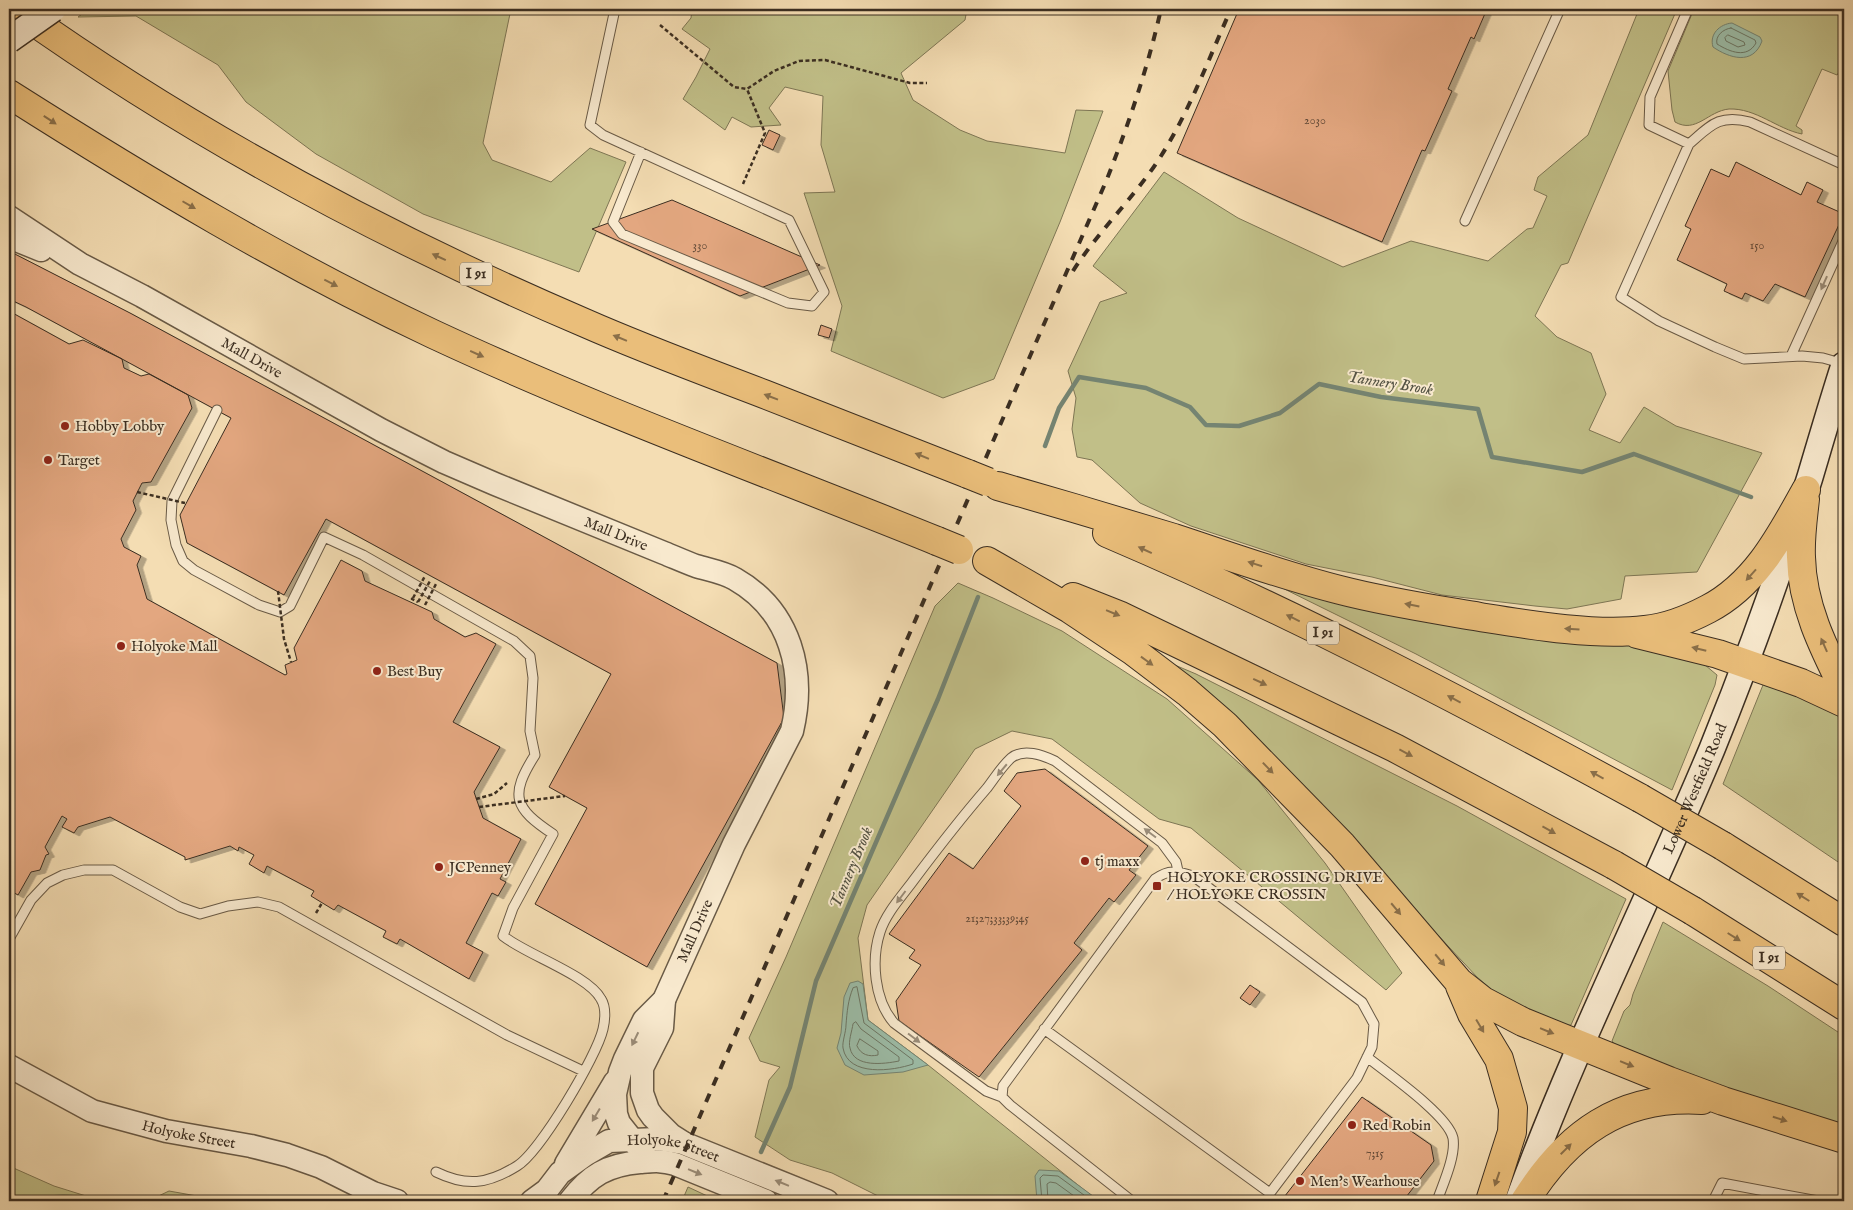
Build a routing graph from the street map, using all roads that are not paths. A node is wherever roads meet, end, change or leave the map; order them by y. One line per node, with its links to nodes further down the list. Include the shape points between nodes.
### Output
1 (16, 9): 19 (highway, I 91, one-way to 1, via 586,324 426,250 338,206 191,124)
2 (53, 9): 6 (main road, bridge)
3 (615, 9): 9 (lane, via 590,125)
4 (1560, 9): 12 (lane)
5 (1688, 9): 8 (lane, via 1650,97 1649,125)
6 (9, 40)
7 (9, 94): 21 (highway, I 91, one-way to 21, via 242,236 432,333 580,398)
8 (1689, 144): 10 (lane, via 1719,121 1735,118); 16 (lane, via 1621,298 1659,321 1744,359)
9 (641, 152): 9 (lane, via 789,220 824,292 812,306 788,303 622,234 613,222)
10 (1844, 165)
11 (9, 218): 15 (street, Mall Drive)
12 (1466, 221)
13 (9, 237): 15 (street, Mall Drive)
14 (1844, 239): 16 (lane, one-way to 16)
15 (80, 264): 30 (street, Mall Drive, via 444,462 696,566 726,574 750,589 771,610 788,637 794,654 797,698 792,731 734,844)
16 (1791, 356): 17 (lane, via 1811,356)
17 (1844, 364): 20 (main road, Lower Westfield Road)
18 (217, 410): 37 (lane, via 172,501 171,520 182,561 259,605 280,612 290,606 324,537 363,555 514,641 530,656 533,678 530,731 535,755 523,774 518,791 521,808 553,834 513,908 503,936 588,983 602,1000 603,1030)
19 (984, 481): 22 (highway, one-way to 19, via 1513,622 1348,592); 27 (highway, I 91, one-way to 19, bridge, via 1640,798 1444,693 1136,546)
20 (1806, 490): 22 (highway, one-way to 22, via 1774,545 1746,581 1729,596 1708,609 1670,624 1647,630); 23 (main road, Lower Westfield Road); 24 (highway, one-way to 20, via 1812,617 1804,586 1801,558)
21 (987, 561): 29 (highway, one-way to 29, via 1119,642 1225,725 1342,845); 31 (highway, I 91, one-way to 31, bridge, via 1121,616 1453,778 1614,864)
22 (1621, 631): 23 (highway, one-way to 22, via 1703,650)
23 (1745, 664): 25 (highway, via 1801,683); 33 (main road, Lower Westfield Road, via 1712,748)
24 (1844, 689)
25 (1844, 703)
26 (1178, 871): 32 (lane, via 1164,872 1154,879); 34 (lane, via 1193,876 1362,1002 1374,1024 1372,1047); 39 (lane, one-way to 39, via 1176,862 1162,843 1055,761 1038,754 1012,758 961,818 893,907 880,930 874,962 881,1002 894,1023 986,1091)
27 (1844, 922)
28 (9, 939): 37 (lane, via 31,900 47,883 84,870 113,870 180,907 200,914 258,902 279,907 506,1035)
29 (1459, 982): 33 (highway, one-way to 33, via 1505,1014); 58 (highway, one-way to 58, via 1472,1014 1499,1059 1513,1108 1512,1132)
30 (664, 1000): 36 (street, Mall Drive, via 662,1028); 38 (street, Mall Drive, one-way to 38, via 644,1020)
31 (1844, 1006)
32 (1044, 1029): 39 (lane, via 1003,1086); 48 (lane)
33 (1582, 1046): 40 (highway, one-way to 40); 59 (main road, Lower Westfield Road)
34 (1367, 1057): 48 (lane, via 1358,1078); 57 (lane, via 1437,1114 1453,1138 1452,1153)
35 (9, 1066): 49 (street, Holyoke Street, via 92,1111 158,1129 287,1154 321,1167)
36 (642, 1068): 42 (street, via 633,1090); 43 (street, Mall Drive, via 642,1094 648,1110)
37 (583, 1072): 46 (lane, via 541,1142 520,1165 479,1183 449,1178)
38 (620, 1072): 42 (street, Mall Drive, via 616,1114); 47 (street, one-way to 47)
39 (1002, 1097): 55 (lane)
40 (1723, 1102): 41 (highway, one-way to 41); 60 (highway, one-way to 40, via 1566,1148 1593,1126 1612,1116 1643,1104 1667,1100)
41 (1844, 1139)
42 (632, 1140): 43 (street, Holyoke Street, via 663,1139); 44 (street, Mall Drive); 45 (street); 47 (street, Holyoke Street, via 609,1141)
43 (683, 1143): 54 (street, Holyoke Street, one-way to 43)
44 (649, 1161): 45 (street, Holyoke Street); 53 (street, Holyoke Street, one-way to 53, via 675,1164)
45 (618, 1164): 52 (street, Holyoke Street, via 592,1177)
46 (436, 1172)
47 (560, 1173): 51 (street, Holyoke Street, via 547,1190)
48 (1270, 1193): 56 (lane)
49 (376, 1197): 50 (street, Holyoke Street)
50 (397, 1201)
51 (532, 1201)
52 (570, 1201)
53 (766, 1201)
54 (827, 1201)
55 (1132, 1201)
56 (1264, 1201)
57 (1437, 1201)
58 (1490, 1201)
59 (1518, 1201)
60 (1525, 1201)
61 (1713, 1201): 62 (lane, via 1722,1183)
62 (1818, 1201)

